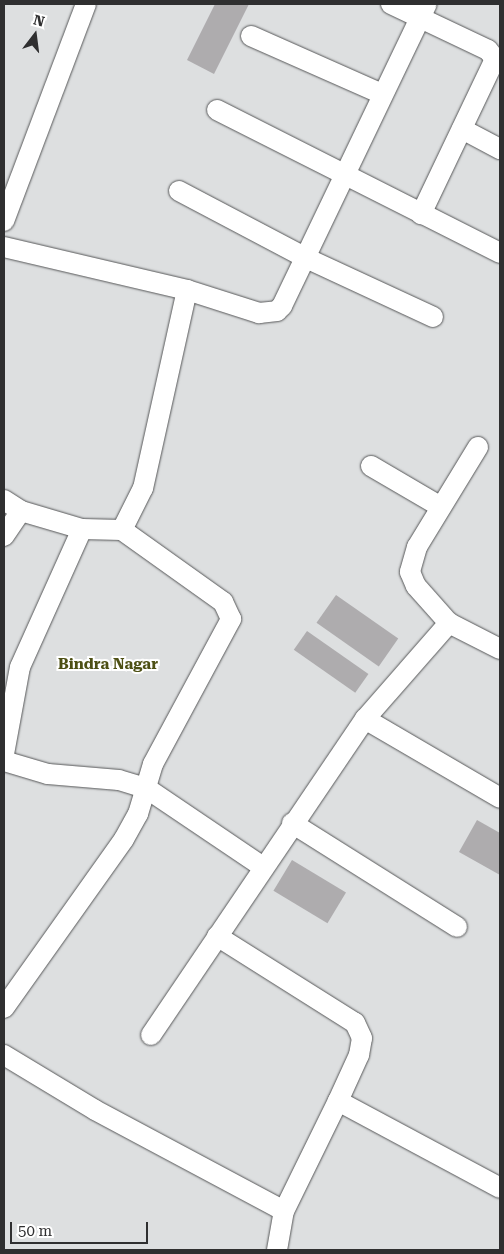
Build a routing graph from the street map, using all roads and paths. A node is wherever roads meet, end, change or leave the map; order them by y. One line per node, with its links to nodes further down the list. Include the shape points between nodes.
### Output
1 (86, 4): 12 (street)
2 (391, 4): 3 (street)
3 (424, 10): 5 (street); 7 (street, via 488,50 494,59)
4 (251, 36): 5 (street)
5 (382, 94): 9 (street)
6 (217, 110): 9 (street)
7 (462, 129): 8 (street); 11 (street)
8 (500, 149)
9 (344, 176): 11 (street); 15 (street)
10 (179, 191): 15 (street)
11 (421, 214): 14 (street)
12 (4, 221)
13 (4, 247): 16 (street)
14 (500, 253)
15 (306, 258): 16 (street, via 282,306 269,314); 17 (street)
16 (187, 290): 24 (street, via 143,488)
17 (433, 317)
18 (478, 447): 21 (street)
19 (371, 466): 21 (street)
20 (4, 500): 22 (street)
21 (441, 507): 26 (street, via 417,547 410,572 416,586)
22 (21, 511): 23 (street); 25 (street)
23 (82, 529): 24 (street); 29 (street, via 20,667)
24 (122, 530): 31 (street, via 223,602 231,612 228,626 153,764)
25 (4, 536)
26 (449, 623): 27 (street); 28 (street)
27 (500, 649)
28 (365, 719): 32 (street); 33 (street)
29 (4, 754)
30 (4, 761): 31 (street, via 48,774 119,780)
31 (146, 788): 34 (street); 37 (street, via 138,814 124,839)
32 (500, 798)
33 (292, 823): 34 (street); 35 (street)
34 (262, 867): 36 (street)
35 (457, 927)
36 (217, 936): 38 (street); 40 (street, via 355,1023 362,1038 359,1055)
37 (4, 1008)
38 (152, 1036)
39 (4, 1056): 42 (street, via 95,1110)
40 (338, 1101): 41 (street); 42 (street)
41 (500, 1188)
42 (284, 1211): 43 (street)
43 (277, 1250)

